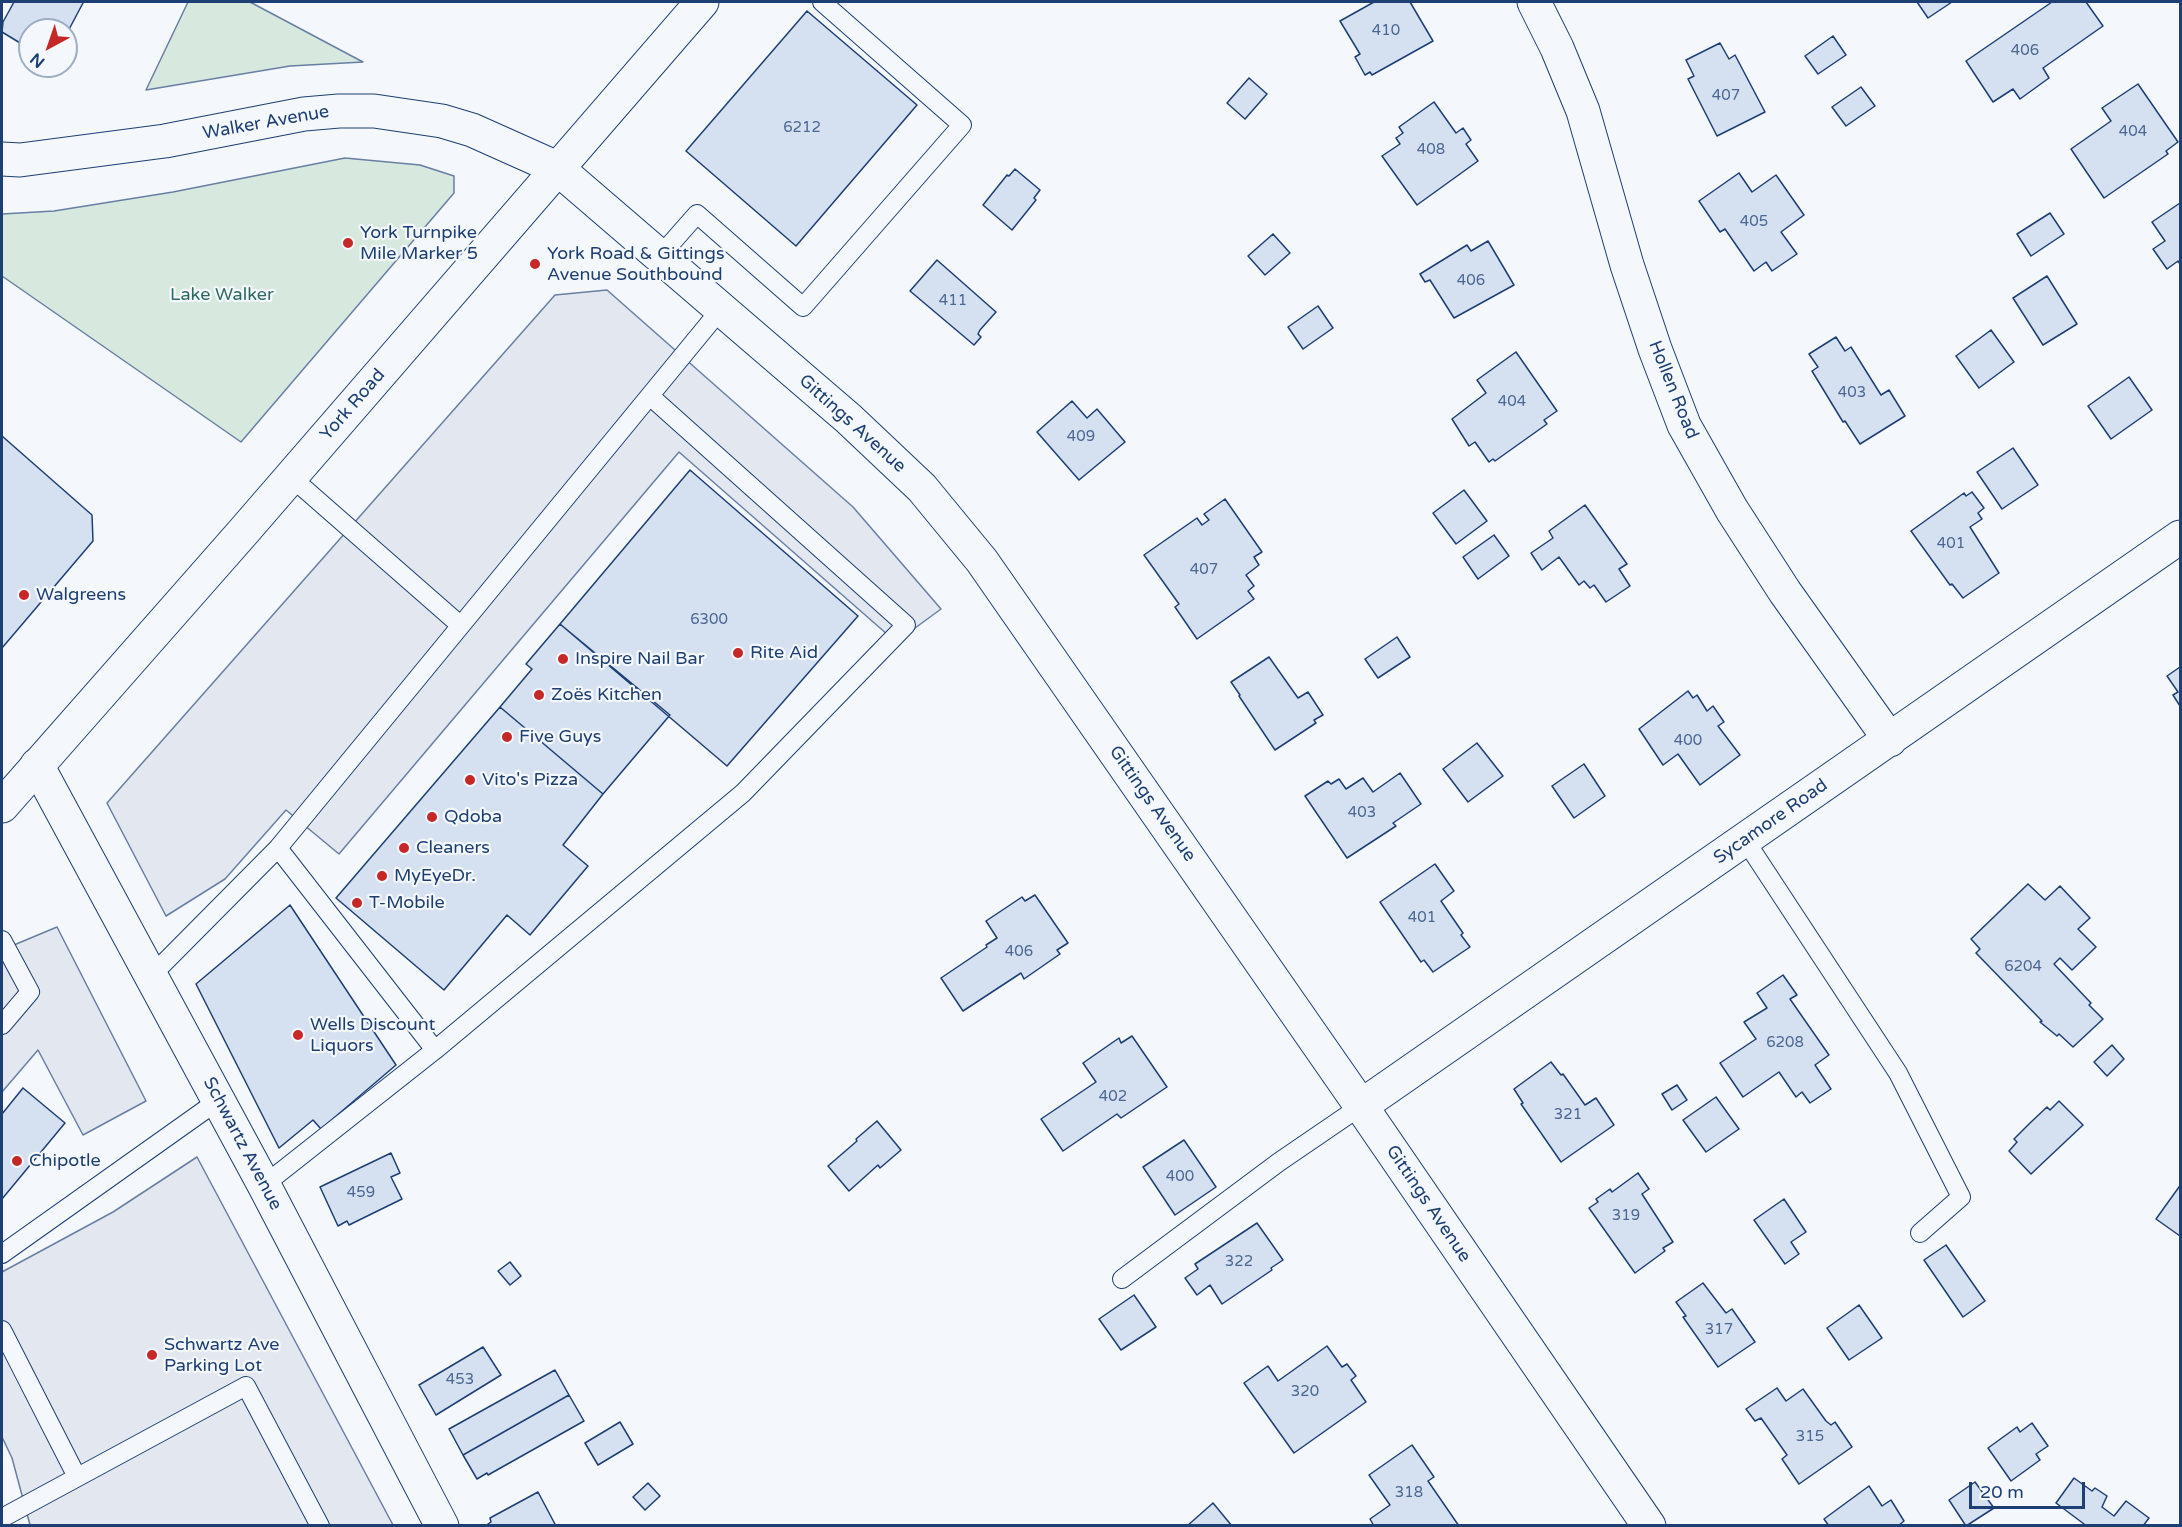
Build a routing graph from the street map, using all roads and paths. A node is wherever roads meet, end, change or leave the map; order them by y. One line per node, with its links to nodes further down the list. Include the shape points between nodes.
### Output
1 (702, 2): 5 (street, York Road)
2 (822, 2): 6 (lane, via 962,125 802,307 697,214)
3 (1534, 2): 12 (street, Hollen Road, via 1583,111 1627,265 1684,425 1785,592)
4 (2, 159): 5 (street, Walker Avenue, via 165,141 303,114 374,111 452,124)
5 (557, 168): 6 (street, Gittings Avenue); 9 (street, York Road)
6 (660, 256): 7 (street, Gittings Avenue)
7 (722, 309): 8 (lane); 22 (street, Gittings Avenue, via 922,488 982,561)
8 (650, 396): 11 (lane); 20 (lane, via 906,625 743,793)
9 (291, 477): 11 (lane); 13 (street, York Road)
10 (2181, 537): 12 (street, Sycamore Road)
11 (460, 625): 16 (lane)
12 (1890, 740): 15 (street, Sycamore Road)
13 (37, 765): 14 (street, York Road); 18 (street, Schwartz Avenue)
14 (2, 806)
15 (1745, 840): 22 (street, Sycamore Road); 24 (lane, via 1898,1073 1961,1197)
16 (278, 848): 18 (lane); 20 (lane)
17 (2, 940): 19 (lane, via 30,992)
18 (151, 976): 21 (street, Schwartz Avenue)
19 (2, 1025)
20 (435, 1050): 23 (lane)
21 (219, 1100): 23 (street, Schwartz Avenue); 25 (lane)
22 (1361, 1106): 26 (lane); 32 (street, Gittings Avenue)
23 (264, 1185): 31 (street, Schwartz Avenue)
24 (1920, 1233)
25 (2, 1254)
26 (1122, 1279)
27 (2, 1330): 28 (lane)
28 (77, 1477): 29 (lane); 30 (lane, via 246,1386)
29 (2, 1518)
30 (320, 1526)
31 (442, 1526)
32 (1649, 1526)

